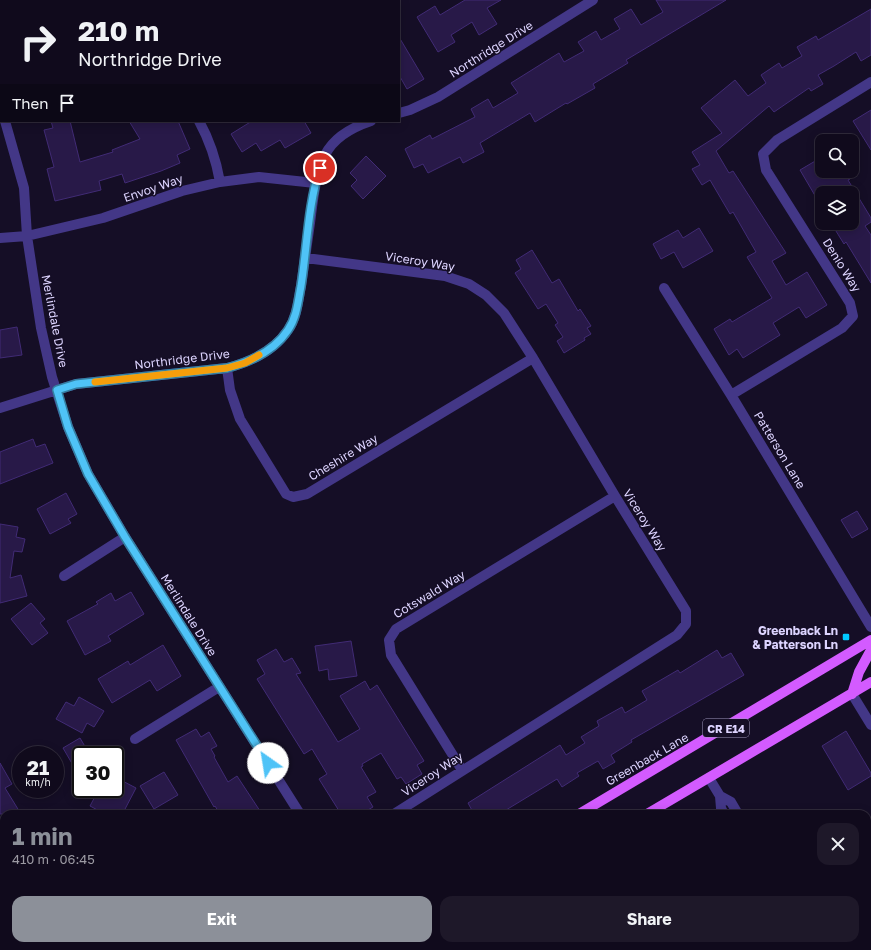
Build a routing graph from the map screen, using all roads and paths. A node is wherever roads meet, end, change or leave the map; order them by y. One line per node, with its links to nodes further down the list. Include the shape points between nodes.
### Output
1 (593, 0): 3 (street, Northridge Drive, via 438,97)
2 (871, 82): 16 (street, Denio Way, via 777,140 763,154 766,170 850,303 853,316 842,328)
3 (400, 113)
4 (5, 122): 9 (street, Merlindale Drive, via 24,188)
5 (200, 122): 7 (street, via 211,144)
6 (368, 122): 8 (street, Northridge Drive, via 353,127 338,139 326,154)
7 (220, 182): 8 (street, Envoy Way, via 260,178); 9 (street, Envoy Way, via 182,191 103,218)
8 (315, 183): 11 (street, Northridge Drive)
9 (28, 236): 10 (street, Envoy Way); 15 (street, Merlindale Drive, via 41,328)
10 (0, 238)
11 (306, 258): 13 (street, Viceroy Way, via 445,276 469,284 486,295 504,314); 14 (street, Northridge Drive, via 296,310 288,330 260,355)
12 (664, 288): 16 (street, Patterson Lane)
13 (533, 358): 14 (street, Cheshire Way, via 307,494 293,497 286,494 240,419 230,390); 18 (street, Viceroy Way)
14 (227, 368): 15 (street, Northridge Drive, via 76,384)
15 (57, 390): 17 (street, Northridge Drive); 19 (street, Merlindale Drive, via 68,427 88,474)
16 (732, 395): 21 (street, Patterson Lane)
17 (0, 408)
18 (614, 496): 29 (street, Viceroy Way, via 686,611 686,624 677,635); 29 (street, Cotswald Way, via 396,629 389,640 391,655)
19 (125, 537): 20 (street); 25 (street, Merlindale Drive)
20 (64, 576)
21 (871, 627)
22 (871, 640): 34 (main road, Greenback Lane / CR E14)
23 (871, 650): 26 (main road, via 859,672)
24 (871, 682): 26 (main road, CR E14)
25 (219, 687): 28 (street); 32 (street, Merlindale Drive)
26 (852, 694): 27 (street); 30 (main road, CR E14)
27 (871, 725)
28 (135, 739)
29 (462, 770): 33 (street, Viceroy Way)
30 (709, 778): 31 (street); 35 (main road, CR E14)
31 (720, 796): 36 (street); 37 (street, via 731,802)
32 (297, 810)
33 (400, 810)
34 (586, 810)
35 (654, 810)
36 (722, 810)
37 (736, 810)

